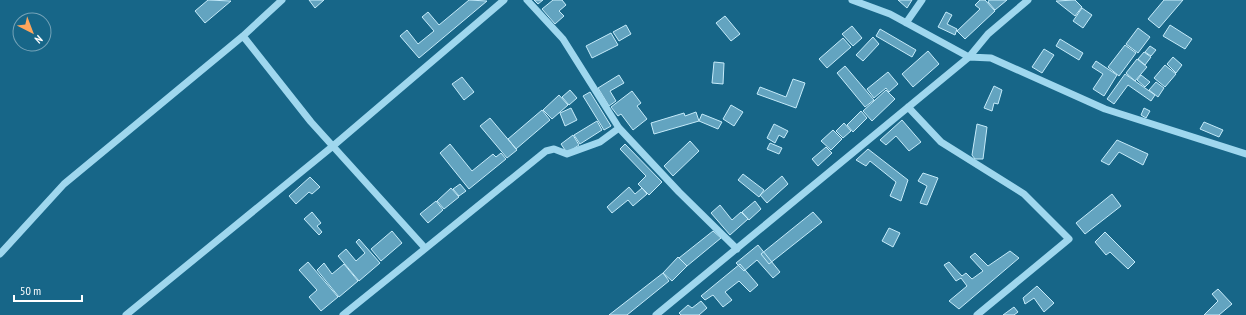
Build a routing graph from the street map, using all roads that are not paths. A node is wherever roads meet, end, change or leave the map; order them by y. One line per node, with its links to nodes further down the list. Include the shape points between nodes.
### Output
1 (282, 0): 8 (street)
2 (504, 0): 12 (street)
3 (527, 0): 11 (street, via 563,38)
4 (852, 0): 7 (street, via 890,14)
5 (922, 0): 7 (street)
6 (1028, 0): 9 (street, via 988,34)
7 (906, 23): 9 (street)
8 (243, 36): 12 (street); 16 (street, via 64,184)
9 (969, 57): 10 (street); 13 (street, via 991,58 1105,109)
10 (908, 107): 15 (street); 20 (street, via 941,142 1024,194 1069,240)
11 (619, 128): 14 (street, via 600,142 567,154 554,149 546,151); 15 (street)
12 (333, 146): 14 (street); 17 (street)
13 (1246, 154)
14 (425, 248): 18 (street)
15 (737, 249): 19 (street)
16 (0, 254)
17 (126, 315)
18 (343, 315)
19 (656, 315)
20 (977, 315)

